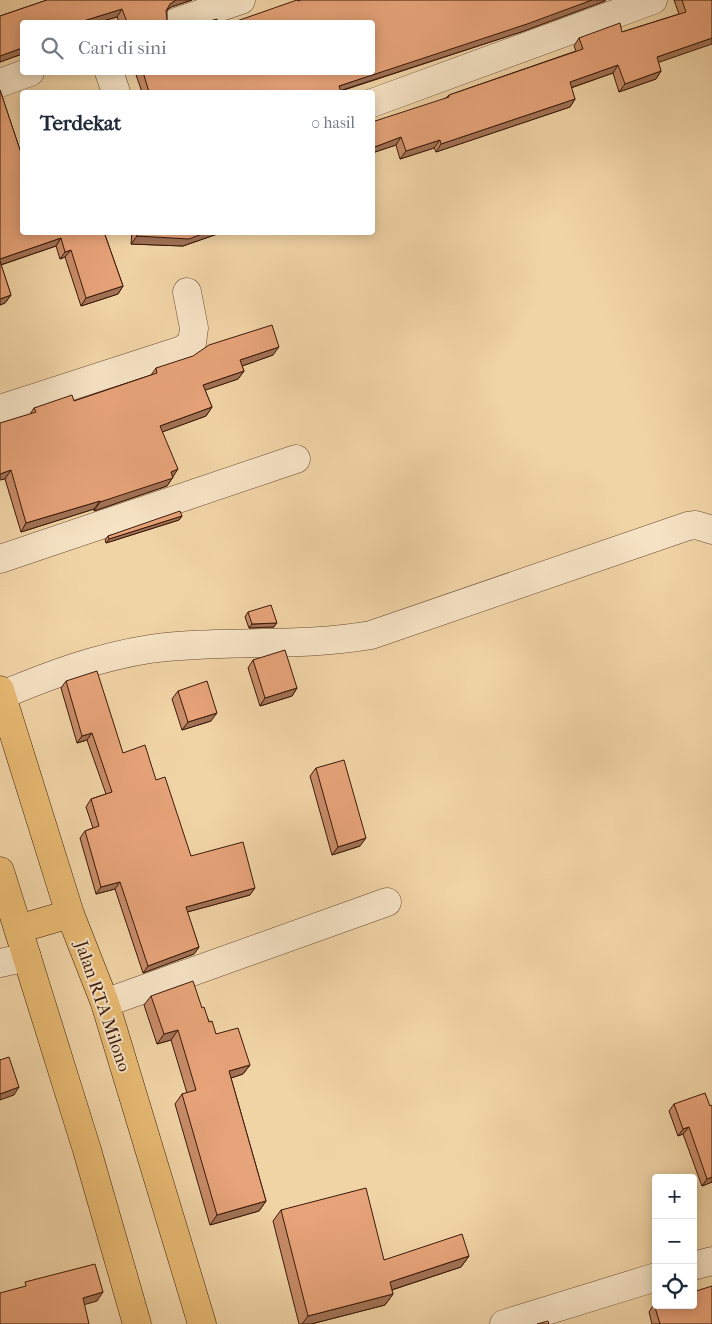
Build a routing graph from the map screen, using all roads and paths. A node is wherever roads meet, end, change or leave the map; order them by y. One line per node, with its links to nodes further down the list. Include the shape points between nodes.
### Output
1 (241, 0): 3 (street)
2 (653, 0): 8 (street)
3 (182, 20)
4 (22, 75): 6 (street)
5 (110, 75): 7 (street)
6 (0, 83)
7 (115, 90)
8 (375, 102)
9 (187, 292): 10 (street, via 194,328 192,342 182,350)
10 (0, 409)
11 (296, 459): 13 (street)
12 (712, 530): 14 (street, via 688,526 371,635 348,639 151,649 100,658)
13 (0, 559)
14 (1, 693): 17 (highway, Jalan RTA Milono)
15 (0, 870): 18 (highway)
16 (388, 902): 21 (street)
17 (70, 914): 18 (highway); 21 (highway, Jalan RTA Milono)
18 (18, 929): 19 (highway)
19 (27, 957): 20 (street); 25 (highway)
20 (0, 963)
21 (105, 1004): 26 (highway, Jalan RTA Milono)
22 (712, 1260): 23 (street)
23 (697, 1265)
24 (652, 1278): 27 (street)
25 (137, 1324)
26 (202, 1324)
27 (504, 1324)

